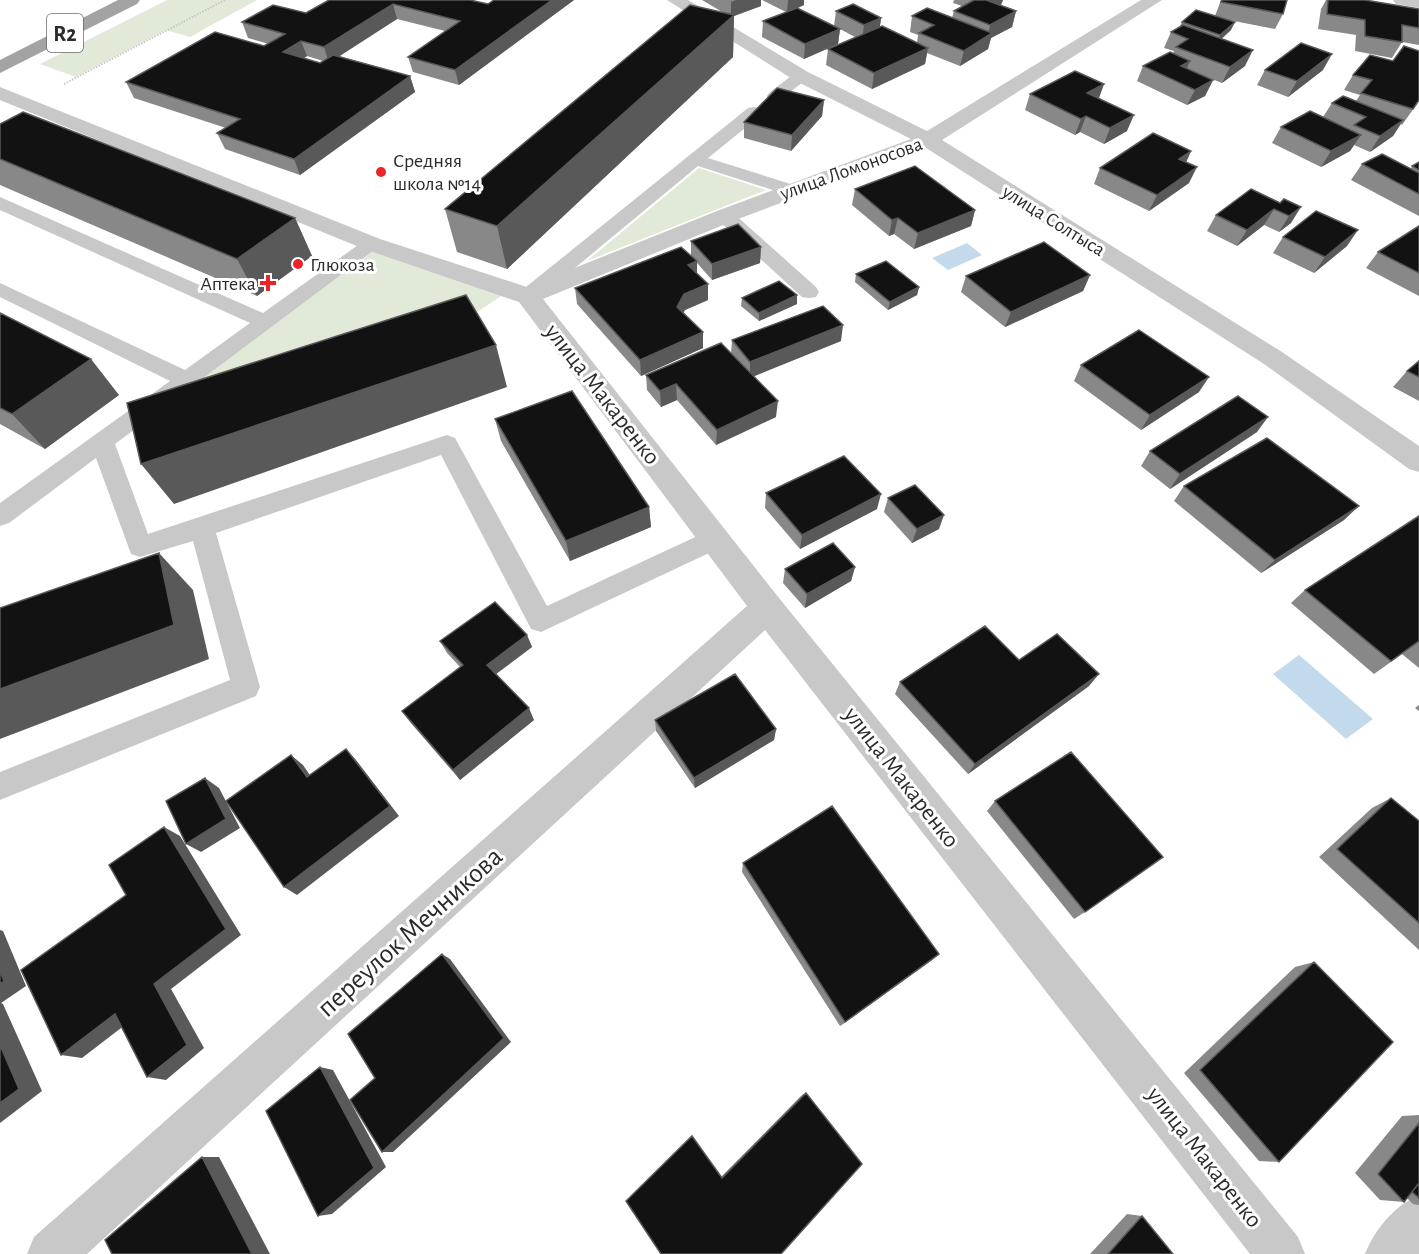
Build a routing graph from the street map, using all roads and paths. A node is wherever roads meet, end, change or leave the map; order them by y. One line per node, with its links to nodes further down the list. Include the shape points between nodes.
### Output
1 (131, 0): 7 (main road, R2)
2 (225, 0): 11 (path)
3 (676, 0): 8 (street, улица Солтыса)
4 (1153, 0): 15 (street, улица Ломоносова)
5 (1402, 0): 6 (street)
6 (1419, 3)
7 (0, 67)
8 (801, 76): 10 (lane); 15 (street, улица Солтыса)
9 (0, 93): 11 (street)
10 (775, 96)
11 (28, 105): 13 (street)
12 (754, 112): 16 (lane)
13 (59, 117): 14 (lane); 20 (street)
14 (40, 128)
15 (928, 140): 17 (street, улица Ломоносова); 27 (street, улица Солтыса, via 1273,358)
16 (696, 160): 17 (lane); 23 (lane)
17 (791, 190): 19 (street, улица Ломоносова)
18 (0, 203): 24 (lane)
19 (725, 216): 22 (lane); 23 (street, улица Ломоносова)
20 (372, 244): 23 (street); 24 (lane)
21 (0, 289): 25 (lane)
22 (809, 292)
23 (528, 296): 30 (street, улица Макаренко)
24 (265, 321): 25 (lane)
25 (185, 379): 26 (lane)
26 (102, 441): 28 (lane); 29 (lane, via 140,547)
27 (1419, 461)
28 (0, 516)
29 (202, 528): 30 (lane, via 447,444 541,621); 32 (lane, via 246,687)
30 (715, 539): 31 (street, улица Макаренко)
31 (767, 608): 34 (street, переулок Мечникова); 35 (street, улица Макаренко)
32 (0, 786)
33 (1419, 1219): 36 (street)
34 (51, 1254)
35 (1281, 1254)
36 (1389, 1254)

